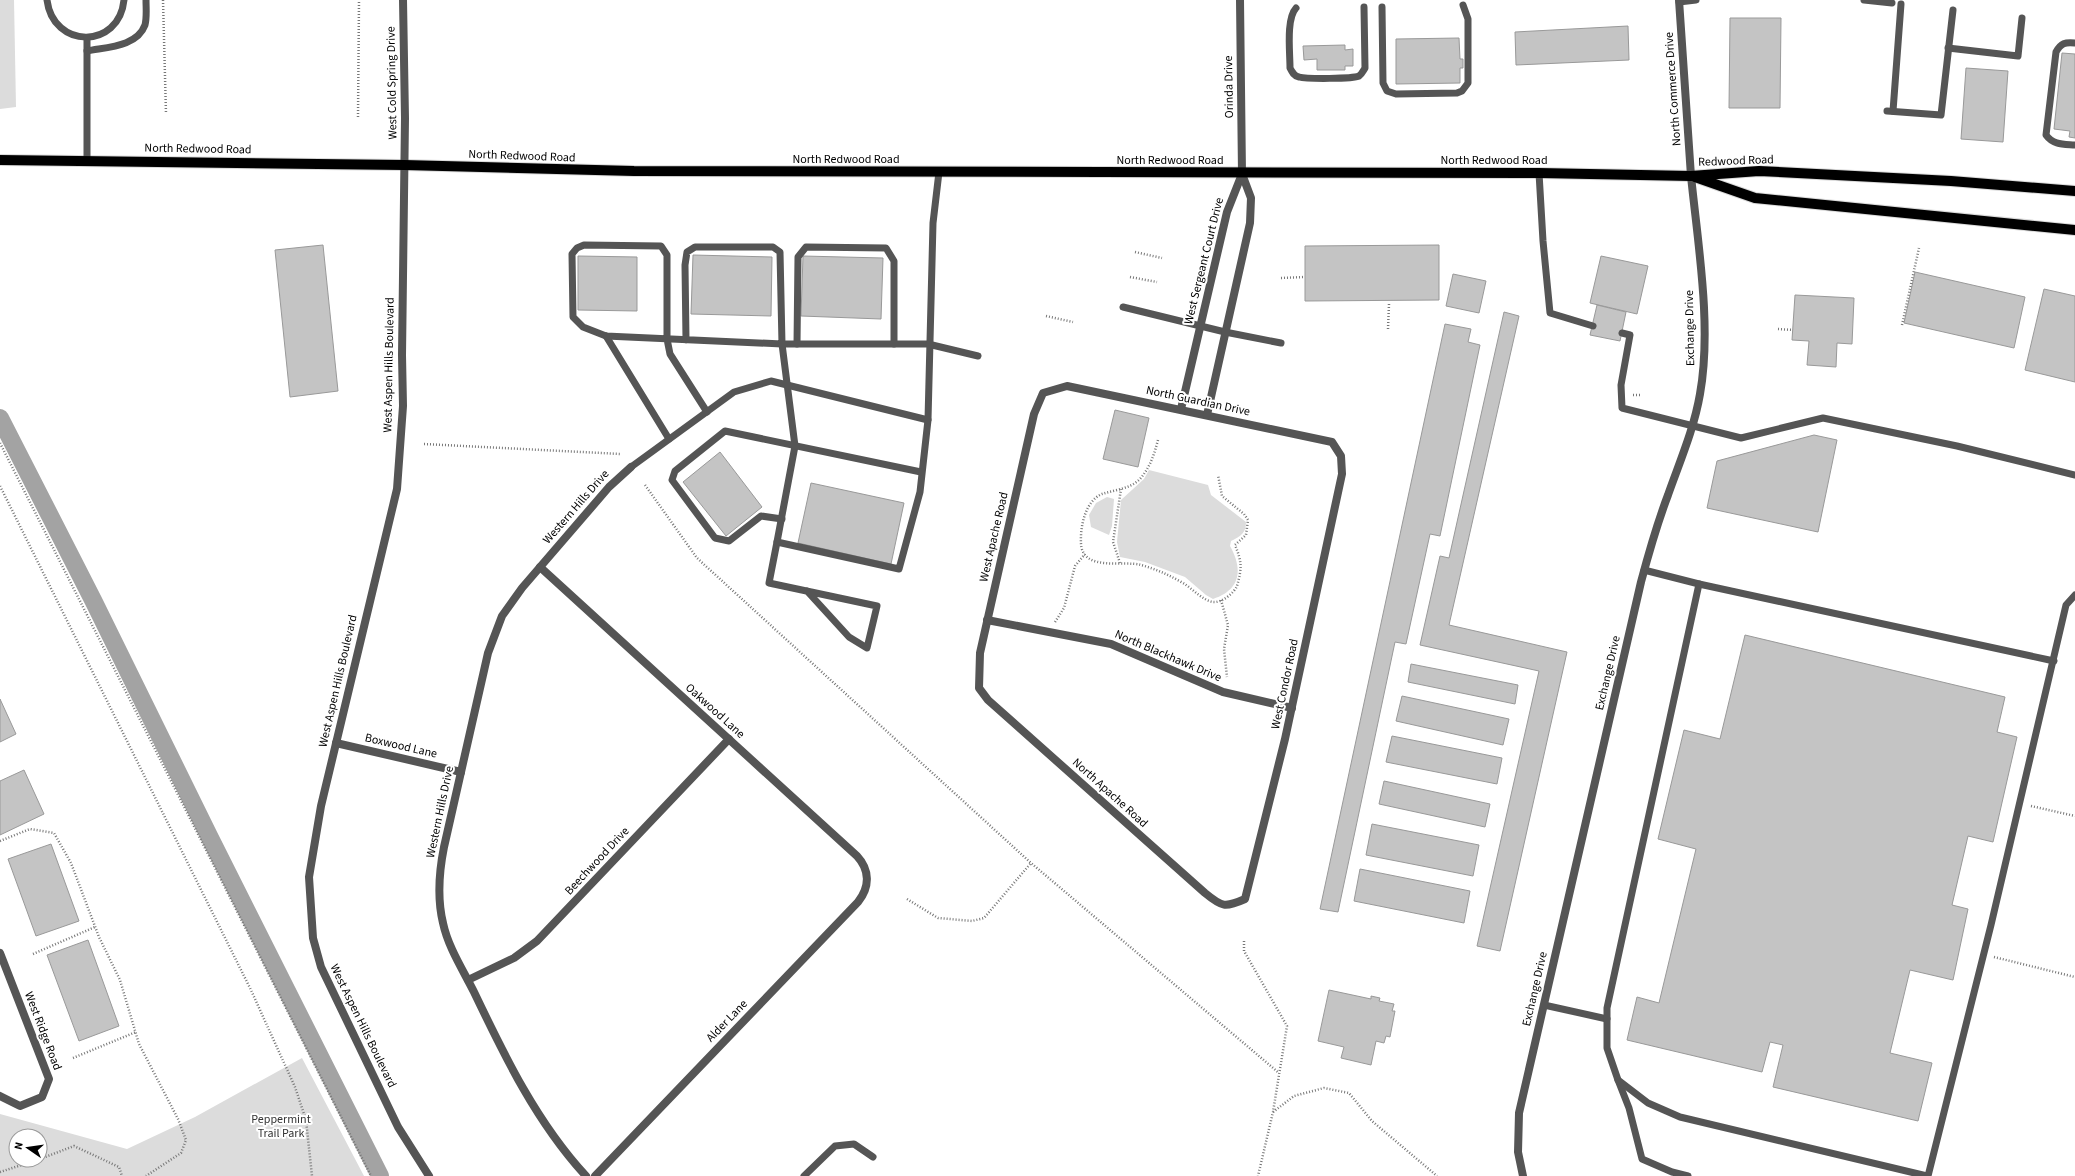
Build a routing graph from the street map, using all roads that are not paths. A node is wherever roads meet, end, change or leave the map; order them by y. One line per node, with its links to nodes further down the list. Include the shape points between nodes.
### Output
1 (47, 0): 17 (lane, via 51,15 59,28 77,37)
2 (124, 0): 17 (lane, via 120,16 114,25 97,36)
3 (146, 0): 20 (lane, via 145,25 137,37 130,42)
4 (403, 0): 24 (street, West Cold Spring Drive)
5 (1240, 0): 27 (street, Orinda Drive)
6 (1696, 0): 8 (lane)
7 (1864, 0): 9 (lane)
8 (1679, 1): 28 (street, North Commerce Drive)
9 (1892, 3)
10 (1902, 4): 19 (lane, via 1890,111 1941,115)
11 (1463, 5): 13 (lane, via 1468,19 1468,83 1457,93 1396,94 1387,91 1382,83)
12 (1364, 7): 14 (lane, via 1365,68 1362,73 1355,77 1303,78 1295,76 1292,72 1290,22)
13 (1382, 7)
14 (1296, 8)
15 (1952, 10): 19 (lane)
16 (2022, 18): 19 (lane, via 2018,56)
17 (87, 38): 20 (lane)
18 (2075, 44): 21 (lane, via 2066,42 2060,45 2056,52 2046,135 2056,143)
19 (1948, 48)
20 (87, 51): 23 (lane)
21 (2075, 145)
22 (0, 160): 23 (main road, North Redwood Road)
23 (87, 161): 24 (main road, North Redwood Road)
24 (404, 165): 25 (main road, North Redwood Road, via 619,171); 70 (street, West Aspen Hills Boulevard, via 403,406 396,489)
25 (939, 172): 27 (main road, North Redwood Road); 43 (lane, via 932,223)
26 (1539, 173): 27 (main road, North Redwood Road); 28 (main road, North Redwood Road); 33 (lane, via 1550,313)
27 (1242, 174): 32 (street, West Sergeant Court Drive, via 1226,212); 34 (street, via 1248,185 1252,211)
28 (1691, 176): 29 (main road, Redwood Road, via 1759,171 1951,181); 30 (main road, Redwood Road, via 1755,198); 51 (street, Exchange Drive, via 1704,342 1700,394)
29 (2075, 192)
30 (2075, 230)
31 (1123, 307): 32 (lane)
32 (1200, 326): 34 (lane); 47 (street, West Sergeant Court Drive)
33 (1593, 326)
34 (1225, 332): 39 (lane); 49 (street)
35 (1622, 333): 51 (lane, via 1630,336 1620,385 1622,408)
36 (606, 336): 37 (lane); 37 (lane, via 583,327 573,317 572,254 584,245 661,246 667,255); 52 (lane)
37 (667, 339): 38 (lane); 48 (lane, via 670,354)
38 (686, 340): 40 (lane); 40 (lane, via 687,252 695,246 773,247 780,252 781,261)
39 (1281, 343)
40 (782, 344): 41 (lane); 45 (lane)
41 (797, 344): 42 (lane); 42 (lane, via 798,257 806,247 886,248 894,261)
42 (894, 344): 43 (lane)
43 (928, 344): 44 (lane); 50 (lane)
44 (978, 356)
45 (787, 385): 48 (lane, via 771,381 734,392); 50 (lane); 53 (lane)
46 (1043, 393): 47 (street, North Guardian Drive, via 1067,386); 65 (street, West Apache Road, via 1034,414)
47 (1181, 409): 49 (street, North Guardian Drive)
48 (707, 412): 52 (lane)
49 (1207, 415): 54 (street, North Guardian Drive, via 1332,442)
50 (928, 420): 56 (lane)
51 (1692, 426): 57 (lane, via 1741,438 1823,418); 61 (street, Exchange Drive, via 1657,523)
52 (669, 439): 55 (lane)
53 (795, 446): 56 (lane); 58 (lane); 58 (lane, via 725,431 675,471 672,480 715,538 729,541 761,516)
54 (1341, 456): 68 (street, West Condor Road, via 1342,474)
55 (631, 467): 60 (street, Western Hills Drive, via 609,487)
56 (921, 472): 59 (lane, via 920,492 899,569)
57 (2075, 475)
58 (782, 519): 59 (lane)
59 (777, 542): 63 (lane, via 769,583)
60 (540, 567): 69 (street, Oakwood Lane); 71 (street, Western Hills Drive, via 511,601 494,634)
61 (1644, 570): 62 (lane); 76 (street, Exchange Drive)
62 (1699, 584): 66 (lane); 77 (lane, via 1607,1008)
63 (807, 591): 63 (lane, via 877,606 867,648 849,637)
64 (2075, 595): 66 (lane, via 2066,605)
65 (987, 620): 67 (street, West Apache Road, via 980,654); 68 (street, North Blackhawk Drive, via 1111,644 1223,692)
66 (2054, 662): 87 (lane, via 1995,910)
67 (980, 688): 73 (street, North Apache Road, via 988,700 1205,893 1218,903)
68 (1292, 708): 73 (street, West Condor Road, via 1245,899)
69 (728, 739): 72 (street, Oakwood Lane, via 857,856 864,865); 75 (street, Beechwood Drive, via 537,941 514,958)
70 (336, 743): 71 (street, Boxwood Lane); 81 (street, West Aspen Hills Boulevard, via 321,806 309,877 313,938 332,993 398,1127)
71 (461, 772): 75 (street, Western Hills Drive, via 441,862 439,893 446,935)
72 (867, 877): 83 (street, Alder Lane, via 865,890 858,902)
73 (1231, 906)
74 (0, 953): 79 (street, West Ridge Road, via 49,1079 42,1097 20,1106)
75 (468, 980): 82 (street, Western Hills Drive, via 526,1092 556,1139)
76 (1544, 1005): 77 (lane); 85 (street, Exchange Drive, via 1519,1113 1518,1152)
77 (1607, 1018): 78 (lane, via 1607,1048)
78 (1618, 1080): 86 (lane, via 1629,1108 1642,1159); 87 (lane, via 1648,1103 1680,1117)
79 (0, 1096)
80 (873, 1157): 84 (lane, via 854,1144 835,1146)
81 (429, 1176)
82 (586, 1176)
83 (595, 1176)
84 (804, 1176)
85 (1523, 1176)
86 (1688, 1176)
87 (1927, 1176)

